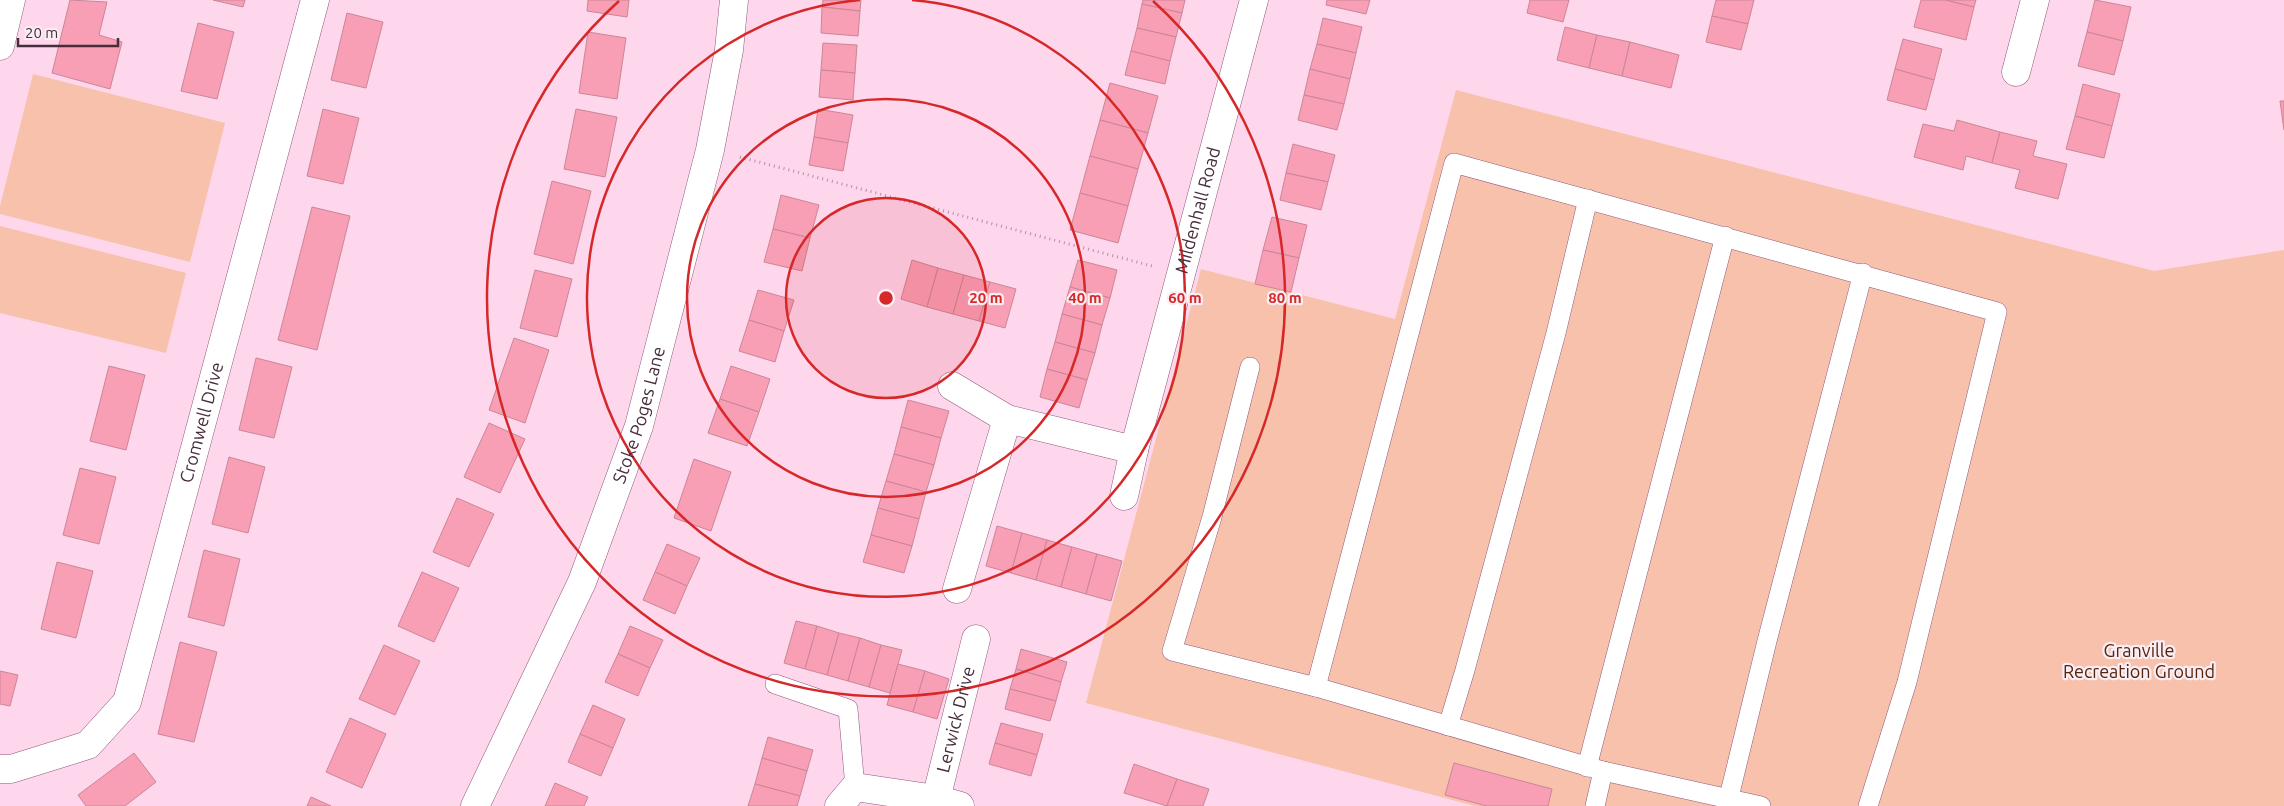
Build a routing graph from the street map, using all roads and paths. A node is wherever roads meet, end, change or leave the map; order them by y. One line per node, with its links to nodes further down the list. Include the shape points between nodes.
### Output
1 (11, 0): 6 (street)
2 (315, 0): 23 (street, Cromwell Drive, via 127,702 88,745 11,769)
3 (734, 0): 8 (street, Stoke Poges Lane, via 729,50)
4 (1254, 0): 12 (street, Mildenhall Road)
5 (2035, 0): 7 (street)
6 (0, 46)
7 (2016, 72)
8 (710, 150): 12 (path); 28 (street, Stoke Poges Lane, via 639,426 582,582)
9 (1588, 199): 10 (lane); 21 (lane, via 1454,163); 22 (lane, via 1556,333)
10 (1725, 236): 11 (lane); 24 (lane)
11 (1863, 273): 26 (lane); 31 (lane, via 1997,312 1907,682)
12 (1181, 274): 16 (street, Mildenhall Road)
13 (1250, 367): 21 (lane, via 1212,517 1172,651)
14 (952, 386): 15 (street)
15 (1007, 419): 16 (street); 18 (street)
16 (1134, 450): 17 (street, Mildenhall Road)
17 (1124, 496)
18 (957, 589)
19 (976, 639): 27 (street, Lerwick Drive)
20 (775, 684): 25 (lane, via 848,709)
21 (1316, 687): 22 (lane)
22 (1448, 726): 24 (lane)
23 (0, 769)
24 (1595, 769): 26 (lane); 29 (lane)
25 (847, 796): 27 (street, Lerwick Drive)
26 (1729, 797): 30 (lane)
27 (948, 803)
28 (475, 806)
29 (1595, 806)
30 (1761, 806)
31 (1868, 806)

